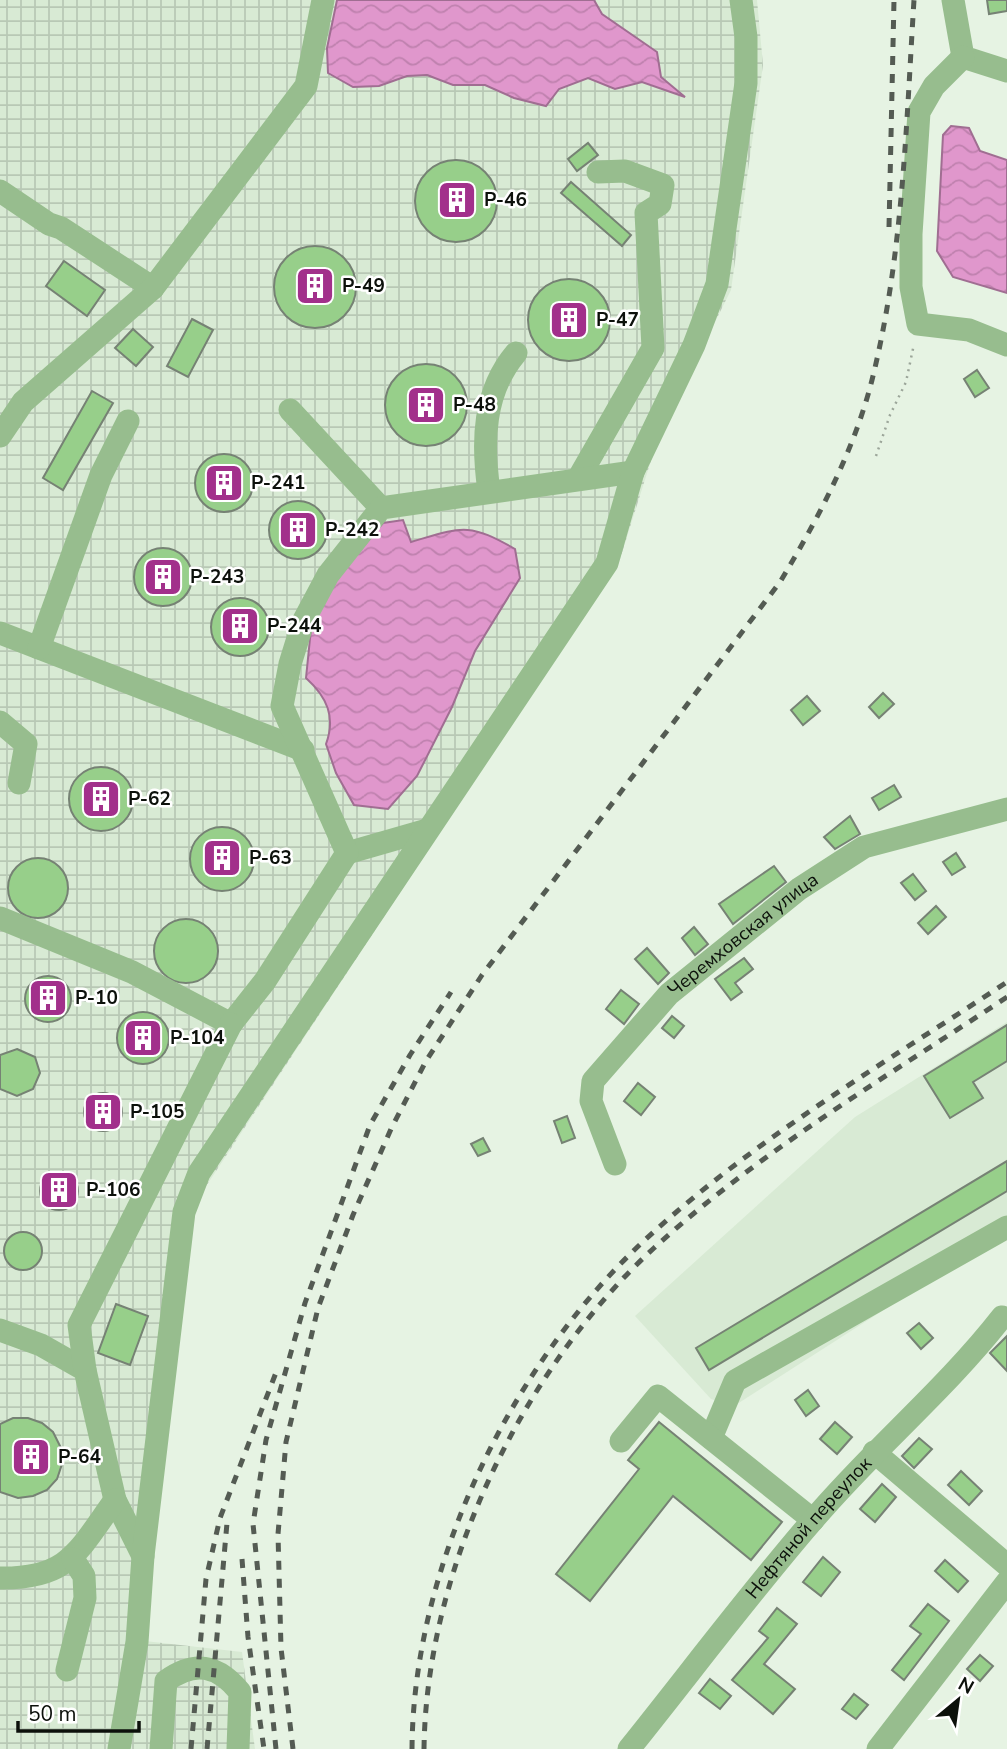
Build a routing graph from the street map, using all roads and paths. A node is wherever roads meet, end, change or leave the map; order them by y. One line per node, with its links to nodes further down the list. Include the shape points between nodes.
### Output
1 (323, 0): 8 (street, via 306,86)
2 (741, 0): 16 (street, via 746,83 717,284 694,345)
3 (953, 0): 4 (street)
4 (963, 57): 5 (street); 9 (street, via 934,86 919,112 911,234 911,287)
5 (1007, 71)
6 (598, 172): 17 (street, via 625,171 663,185 660,204 646,213 653,348)
7 (0, 191): 8 (street)
8 (153, 289): 14 (street, via 23,402)
9 (918, 324): 10 (street, via 969,330); 15 (path, via 906,382)
10 (1007, 345)
11 (516, 353): 18 (street, via 502,369 491,397 484,460)
12 (290, 410): 19 (street)
13 (128, 421): 21 (street, via 101,475)
14 (0, 436)
15 (876, 456)
16 (633, 472): 17 (street); 26 (street, via 607,563)
17 (578, 480): 18 (street)
18 (489, 491): 19 (street)
19 (381, 508): 23 (street, via 328,575 303,621 282,706)
20 (0, 633): 21 (street)
21 (39, 648): 23 (street)
22 (0, 722): 24 (street, via 26,744)
23 (303, 750): 27 (street)
24 (19, 783)
25 (1007, 809): 30 (street, Черемховская улица, via 864,847 789,897 669,993 593,1081 590,1101)
26 (428, 830): 27 (street); 42 (street, via 195,1183 184,1212)
27 (347, 853): 29 (street, via 265,981)
28 (0, 918): 29 (street, via 132,972)
29 (231, 1024): 33 (street)
30 (615, 1164)
31 (1007, 1227): 37 (street, via 735,1381)
32 (1002, 1317): 39 (street, Нефтяной переулок, via 980,1346)
33 (79, 1325): 35 (street); 36 (street)
34 (0, 1330): 35 (street)
35 (41, 1345): 36 (street)
36 (86, 1370): 40 (street)
37 (711, 1438): 38 (street, via 657,1396); 41 (street)
38 (621, 1441)
39 (874, 1452): 41 (street, Нефтяной переулок); 44 (street)
40 (115, 1500): 42 (street); 43 (street)
41 (813, 1520): 51 (street, Нефтяной переулок)
42 (143, 1556): 48 (street, via 137,1642)
43 (73, 1559): 46 (street, via 31,1578); 47 (street, via 84,1576 85,1598)
44 (1007, 1565)
45 (1007, 1581): 52 (street)
46 (1, 1582)
47 (67, 1670)
48 (119, 1749)
49 (161, 1749): 50 (street, via 166,1681 182,1670 198,1669 226,1675 240,1692)
50 (238, 1749)
51 (629, 1749)
52 (878, 1749)

